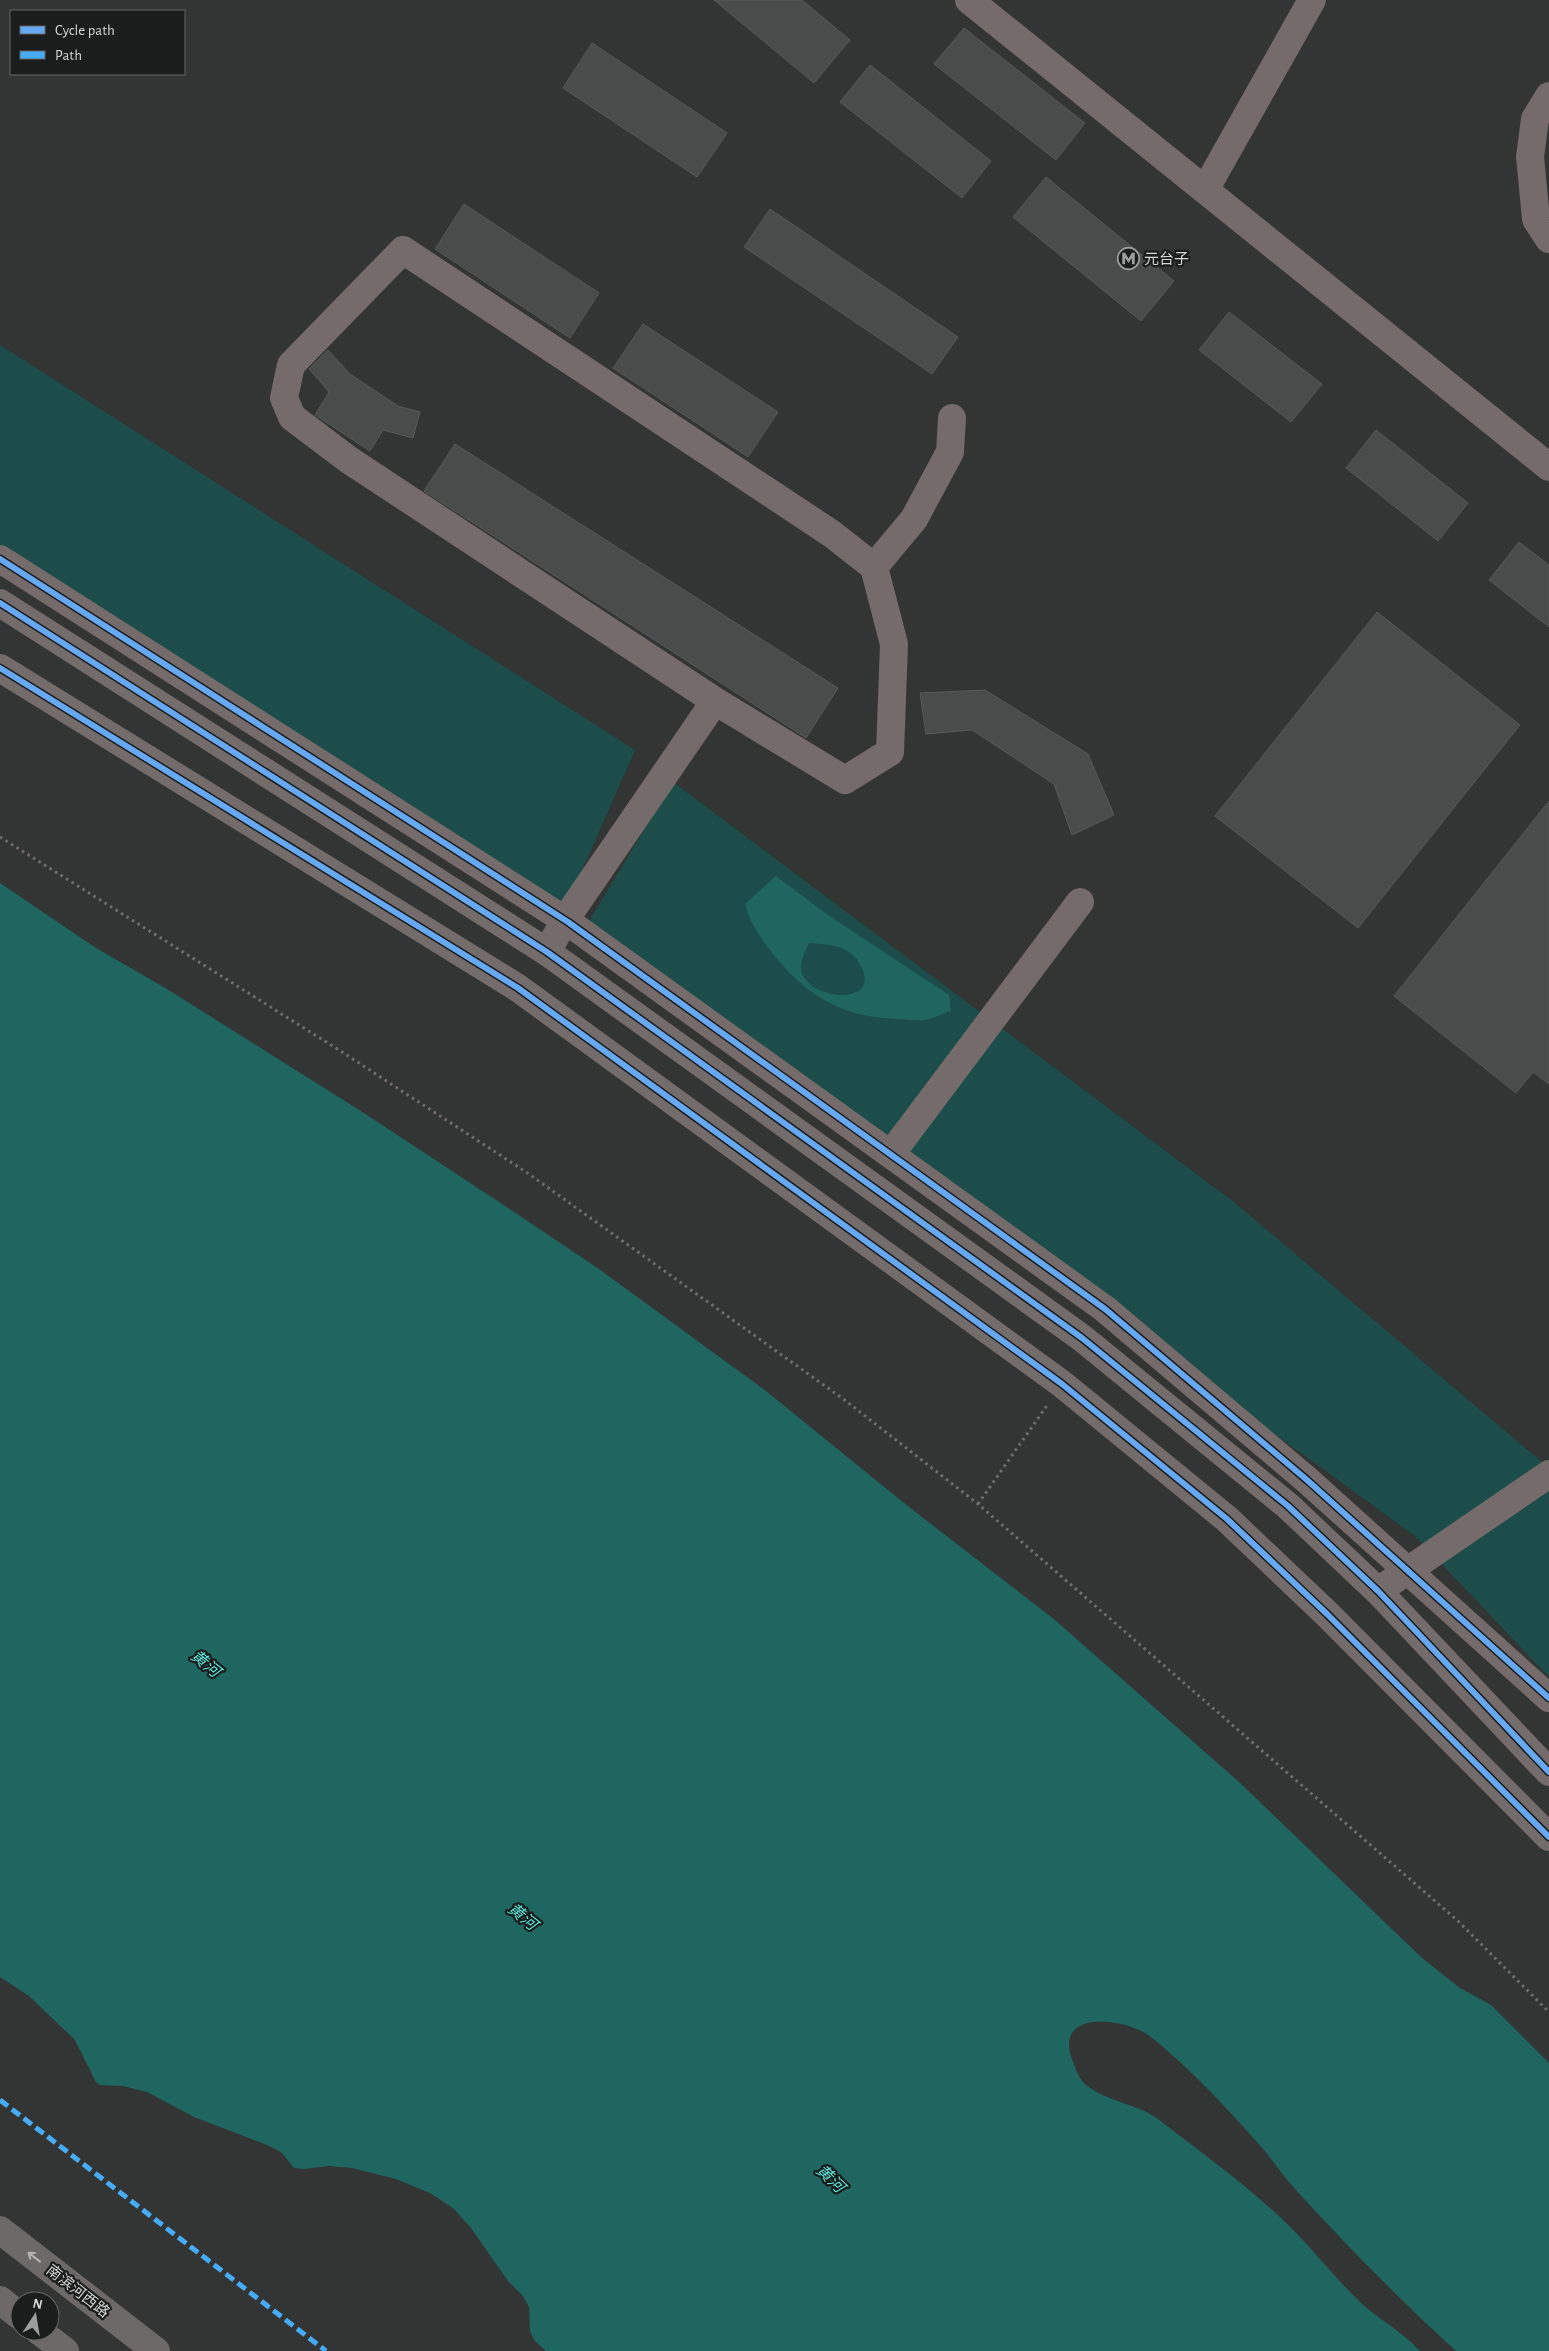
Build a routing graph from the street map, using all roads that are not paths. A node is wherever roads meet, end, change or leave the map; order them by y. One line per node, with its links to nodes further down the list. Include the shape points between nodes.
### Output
1 (969, 0): 4 (street)
2 (1312, 0): 4 (street)
3 (1547, 102): 5 (street, via 1535,119 1530,157 1536,219)
4 (1205, 190): 7 (street)
5 (1549, 238)
6 (952, 418): 9 (street, via 950,452 914,519)
7 (1549, 467)
8 (0, 559): 14 (street)
9 (874, 567): 12 (street, via 894,644 890,752 844,780); 12 (street, via 832,534 403,250 291,365 284,398 292,417 349,460)
10 (0, 603): 15 (main road)
11 (0, 668): 22 (main road, via 518,988 1062,1384 1227,1520 1328,1614)
12 (715, 701): 14 (street)
13 (1080, 902): 16 (street)
14 (565, 920): 15 (street); 16 (street)
15 (547, 952): 19 (main road, via 1082,1338 1288,1506)
16 (891, 1154): 18 (street, via 1105,1309 1307,1480)
17 (1549, 1474): 18 (street)
18 (1407, 1572): 19 (street); 20 (street)
19 (1378, 1591): 21 (main road)
20 (1549, 1698)
21 (1549, 1772)
22 (1542, 1839)
23 (0, 2230): 28 (highway, 南滨河西路, one-way to 23)
24 (0, 2300): 25 (highway)
25 (10, 2308)
26 (52, 2341): 27 (highway)
27 (65, 2351)
28 (156, 2351)

